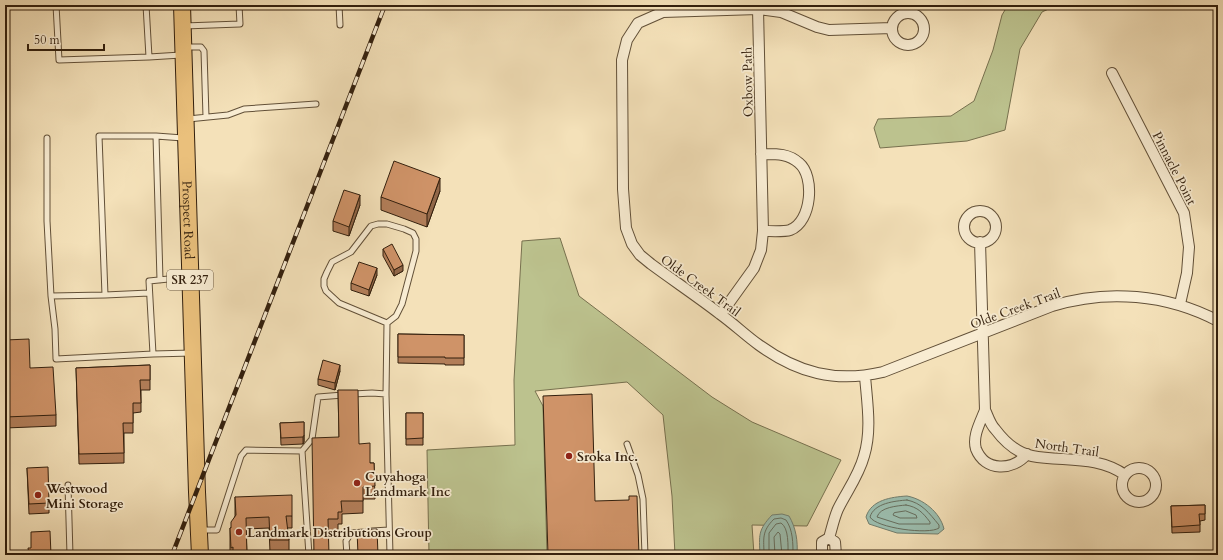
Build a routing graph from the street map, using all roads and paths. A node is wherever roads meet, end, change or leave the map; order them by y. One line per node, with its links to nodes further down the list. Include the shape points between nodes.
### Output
1 (56, 5): 11 (lane, via 59,60)
2 (146, 5): 11 (lane)
3 (182, 5): 8 (main road, Prospect Road / SR 237)
4 (239, 5): 8 (lane, via 240,24)
5 (339, 5): 7 (lane)
6 (758, 9): 9 (street, Olde Creek Trail, via 781,12 828,30); 19 (street, Oxbow Path); 28 (street, Olde Creek Trail, via 663,12 638,23 627,40 622,60 624,189 628,236 636,249 651,264)
7 (340, 24)
8 (183, 26): 10 (main road, Prospect Road / SR 237)
9 (892, 28)
10 (183, 51): 11 (lane); 14 (lane, via 200,47 204,51); 15 (main road, Prospect Road / SR 237)
11 (149, 57)
12 (1112, 73): 27 (street, Pinnacle Point, via 1184,213 1189,247 1187,273)
13 (316, 104): 14 (lane, via 244,109 228,115)
14 (206, 117): 15 (lane)
15 (186, 119): 18 (main road, Prospect Road / SR 237)
16 (156, 136): 18 (lane); 23 (lane); 25 (lane, via 99,136)
17 (47, 138): 26 (lane, via 47,221)
18 (186, 138): 22 (main road, Prospect Road / SR 237)
19 (761, 154): 20 (street, Oxbow Path); 20 (street, via 779,154 799,162 808,175 810,192 804,217 798,225 790,230)
20 (763, 231): 28 (street, Oxbow Path, via 761,250 754,268)
21 (980, 242): 31 (street, North Trail)
22 (190, 277): 23 (lane); 32 (main road, Prospect Road / SR 237)
23 (160, 280): 24 (lane, via 149,280)
24 (149, 293): 25 (lane); 33 (lane)
25 (105, 295): 26 (lane)
26 (52, 296): 33 (lane, via 56,359)
27 (1180, 304): 29 (street, Olde Creek Trail); 31 (street, Olde Creek Trail, via 1121,296 1076,300 1052,306)
28 (721, 314): 34 (street, Olde Creek Trail, via 758,344 792,365 833,376)
29 (1218, 321)
30 (387, 323): 30 (lane, via 396,316 402,304 416,251 416,239 412,233 404,229 378,224 371,226 351,252 332,262 324,286 339,303); 35 (lane)
31 (983, 333): 34 (street, Olde Creek Trail, via 910,362); 36 (street, North Trail)
32 (193, 353): 33 (lane); 42 (main road, Prospect Road / SR 237)
33 (153, 354)
34 (865, 376): 44 (street, via 868,434 865,455 838,510)
35 (386, 394): 38 (lane, via 318,397 312,439); 43 (lane)
36 (985, 410): 39 (street, North Trail, via 994,428 1009,445); 39 (street, North Trail, via 976,435 976,449 983,458 990,464 1006,467 1014,465)
37 (627, 444): 50 (lane, via 643,499)
38 (302, 451): 42 (lane, via 246,450 241,456 217,530); 47 (lane)
39 (1027, 454): 40 (street, North Trail, via 1089,461 1116,469)
40 (1125, 475)
41 (68, 485): 45 (lane)
42 (200, 530): 46 (main road, Prospect Road / SR 237)
43 (389, 530): 48 (lane, via 351,533 346,541); 49 (lane)
44 (829, 538): 51 (street, via 822,542); 52 (street, via 835,542)
45 (70, 555)
46 (200, 555)
47 (309, 555)
48 (347, 555)
49 (390, 555)
50 (645, 555)
51 (822, 555)
52 (836, 555)

